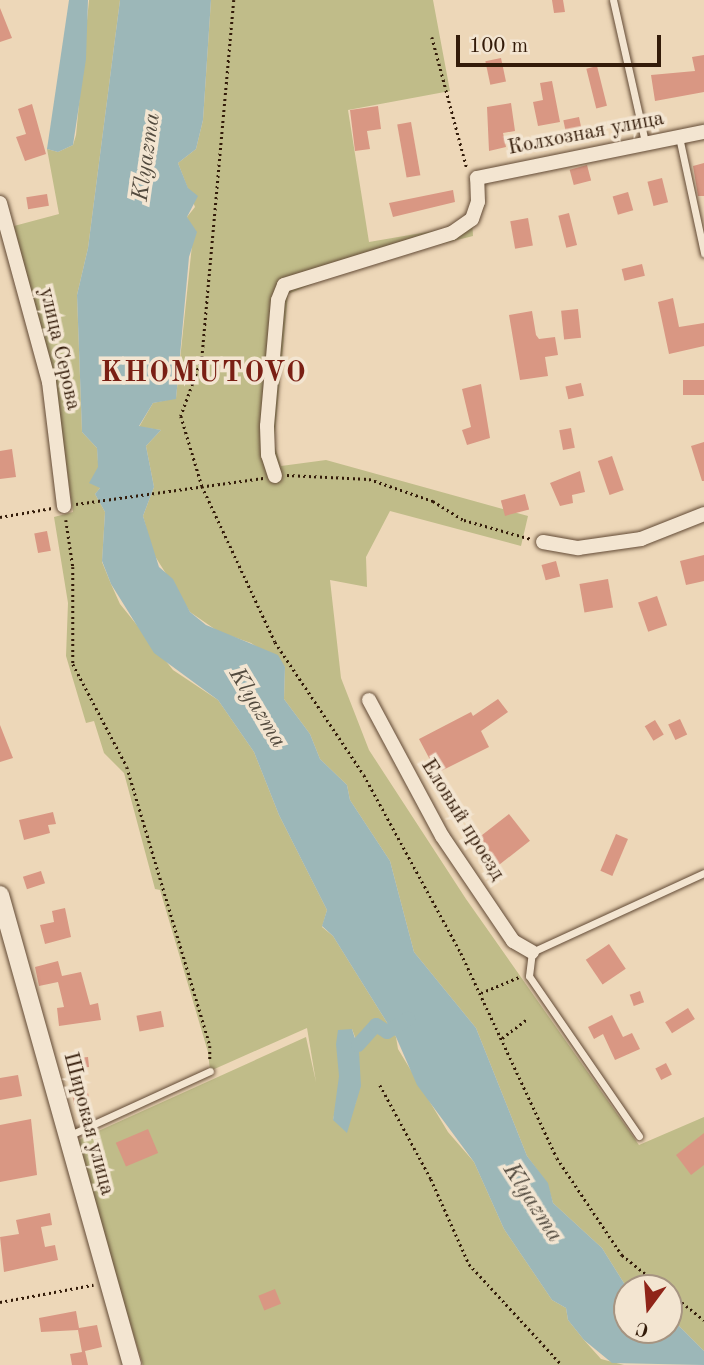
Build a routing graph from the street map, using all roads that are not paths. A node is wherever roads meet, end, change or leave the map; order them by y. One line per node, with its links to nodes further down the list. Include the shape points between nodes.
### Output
1 (613, 0): 4 (lane)
2 (704, 132): 3 (street, Колхозная улица)
3 (679, 137): 4 (street, Колхозная улица); 6 (lane)
4 (645, 142): 7 (street, Колхозная улица, via 477,178 478,202 471,219 452,233 284,285 278,300 267,426 268,455)
5 (0, 203): 8 (street, улица Серова, via 49,382)
6 (704, 253)
7 (275, 476)
8 (64, 506)
9 (704, 514): 10 (street, via 641,538 578,548)
10 (543, 542)
11 (369, 701): 14 (street, Еловый проезд, via 442,836 513,941)
12 (704, 873): 14 (lane)
13 (0, 895): 16 (street, Широкая улица)
14 (532, 952): 17 (lane, via 530,972)
15 (209, 1071): 16 (lane)
16 (67, 1136): 18 (street, Широкая улица)
17 (639, 1136)
18 (132, 1365)

